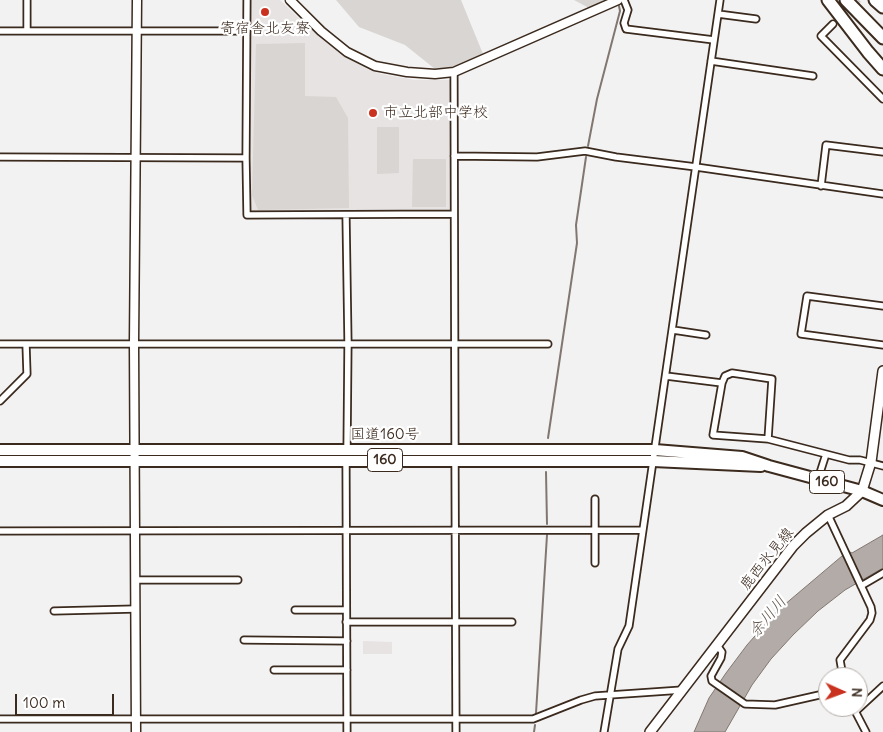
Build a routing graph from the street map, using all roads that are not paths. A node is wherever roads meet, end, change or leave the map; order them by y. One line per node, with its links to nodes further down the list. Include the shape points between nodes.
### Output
1 (27, 0): 19 (street)
2 (137, 0): 16 (street)
3 (247, 0): 20 (street)
4 (290, 0): 25 (street, via 347,52 375,66 407,72)
5 (618, 0): 25 (street)
6 (624, 0): 22 (street, via 628,10 624,23 626,28)
7 (720, 0): 13 (street)
8 (828, 0): 24 (highway)
9 (846, 0): 21 (highway)
10 (854, 0): 17 (highway)
11 (875, 0): 12 (highway)
12 (883, 7)
13 (718, 14): 14 (street); 22 (street)
14 (756, 19)
15 (833, 24): 27 (street, via 821,36)
16 (136, 30): 19 (street); 20 (street); 29 (street)
17 (883, 30)
18 (0, 31): 19 (street)
19 (27, 31)
20 (247, 31): 32 (street)
21 (883, 38)
22 (714, 40): 23 (street)
23 (711, 61): 26 (street); 33 (street)
24 (883, 69)
25 (454, 72): 30 (street)
26 (814, 76)
27 (883, 99)
28 (883, 152): 34 (street, via 826,145)
29 (135, 156): 31 (street); 32 (street); 41 (street)
30 (454, 156): 33 (street, via 537,158 585,151); 36 (street)
31 (0, 157)
32 (246, 158): 37 (street, via 247,215)
33 (696, 167): 34 (street); 39 (street)
34 (820, 186): 35 (street)
35 (883, 194)
36 (454, 214): 37 (street); 45 (street)
37 (346, 215): 42 (street)
38 (883, 306): 47 (street, via 807,296 801,334)
39 (673, 330): 40 (street); 49 (street)
40 (706, 335)
41 (134, 343): 42 (street); 44 (street); 54 (street)
42 (348, 343): 45 (street); 58 (street)
43 (0, 344): 44 (street)
44 (26, 344): 51 (street, via 27,374)
45 (454, 344): 46 (street); 55 (street)
46 (548, 344)
47 (883, 345)
48 (883, 371): 63 (main road)
49 (666, 376): 50 (street); 56 (street)
50 (722, 383): 52 (street, via 713,436); 52 (street, via 732,373 772,378)
51 (0, 400)
52 (768, 439): 57 (street)
53 (0, 450): 54 (highway, 国道160号 / 160)
54 (134, 450): 58 (highway, 国道160号 / 160); 60 (street)
55 (455, 450): 56 (highway, 国道160号 / 160); 58 (highway, 国道160号 / 160)
56 (654, 450): 61 (street); 64 (highway, 国道160号 / 160, via 742,457)
57 (826, 454): 63 (street); 66 (street)
58 (347, 455): 60 (highway, 国道160号 / 160); 62 (highway, 国道160号 / 160); 74 (street)
59 (0, 461): 60 (highway, 国道160号 / 160)
60 (134, 461): 76 (street)
61 (653, 461): 62 (highway, 国道160号 / 160); 64 (highway, 国道160号 / 160); 73 (street)
62 (455, 462): 71 (street)
63 (871, 462): 65 (street); 67 (main road)
64 (769, 466): 66 (highway, 国道160号 / 160)
65 (883, 466)
66 (818, 479): 67 (highway, 国道160号 / 160)
67 (862, 491): 69 (highway, 国道160号 / 160); 70 (main road, 鹿西氷見線, via 846,506)
68 (595, 499): 72 (street)
69 (883, 500)
70 (828, 515): 81 (street); 91 (main road, 鹿西氷見線, via 793,546)
71 (454, 530): 72 (street); 74 (street); 87 (street)
72 (595, 530): 73 (street); 77 (street)
73 (642, 530): 98 (street, via 629,626 618,649)
74 (346, 531): 76 (street); 84 (street)
75 (0, 532): 76 (street)
76 (135, 532): 79 (street)
77 (595, 563)
78 (883, 573): 81 (street)
79 (135, 580): 80 (street); 82 (street)
80 (238, 580)
81 (862, 586): 92 (street, via 872,613 840,660)
82 (135, 609): 85 (street); 104 (street)
83 (295, 610): 84 (street)
84 (346, 610): 86 (street)
85 (54, 611)
86 (346, 622): 87 (street); 90 (street)
87 (455, 622): 88 (street); 102 (street)
88 (512, 622)
89 (244, 640): 90 (street)
90 (347, 641): 94 (street)
91 (717, 645): 96 (main road, 鹿西氷見線); 97 (street, via 722,658 710,676 712,681 746,704 775,705)
92 (841, 667)
93 (274, 670): 94 (street)
94 (347, 670): 101 (street)
95 (882, 687): 99 (street)
96 (682, 690): 98 (street); 109 (main road, 鹿西氷見線)
97 (818, 695)
98 (609, 696): 102 (street, via 581,700 533,719); 108 (street)
99 (868, 698)
100 (858, 717): 110 (street)
101 (347, 719): 102 (street); 104 (street); 106 (street)
102 (456, 719): 107 (street)
103 (0, 720): 104 (street)
104 (136, 720): 105 (street)
105 (136, 732)
106 (347, 732)
107 (456, 732)
108 (604, 732)
109 (650, 732)
110 (866, 732)

